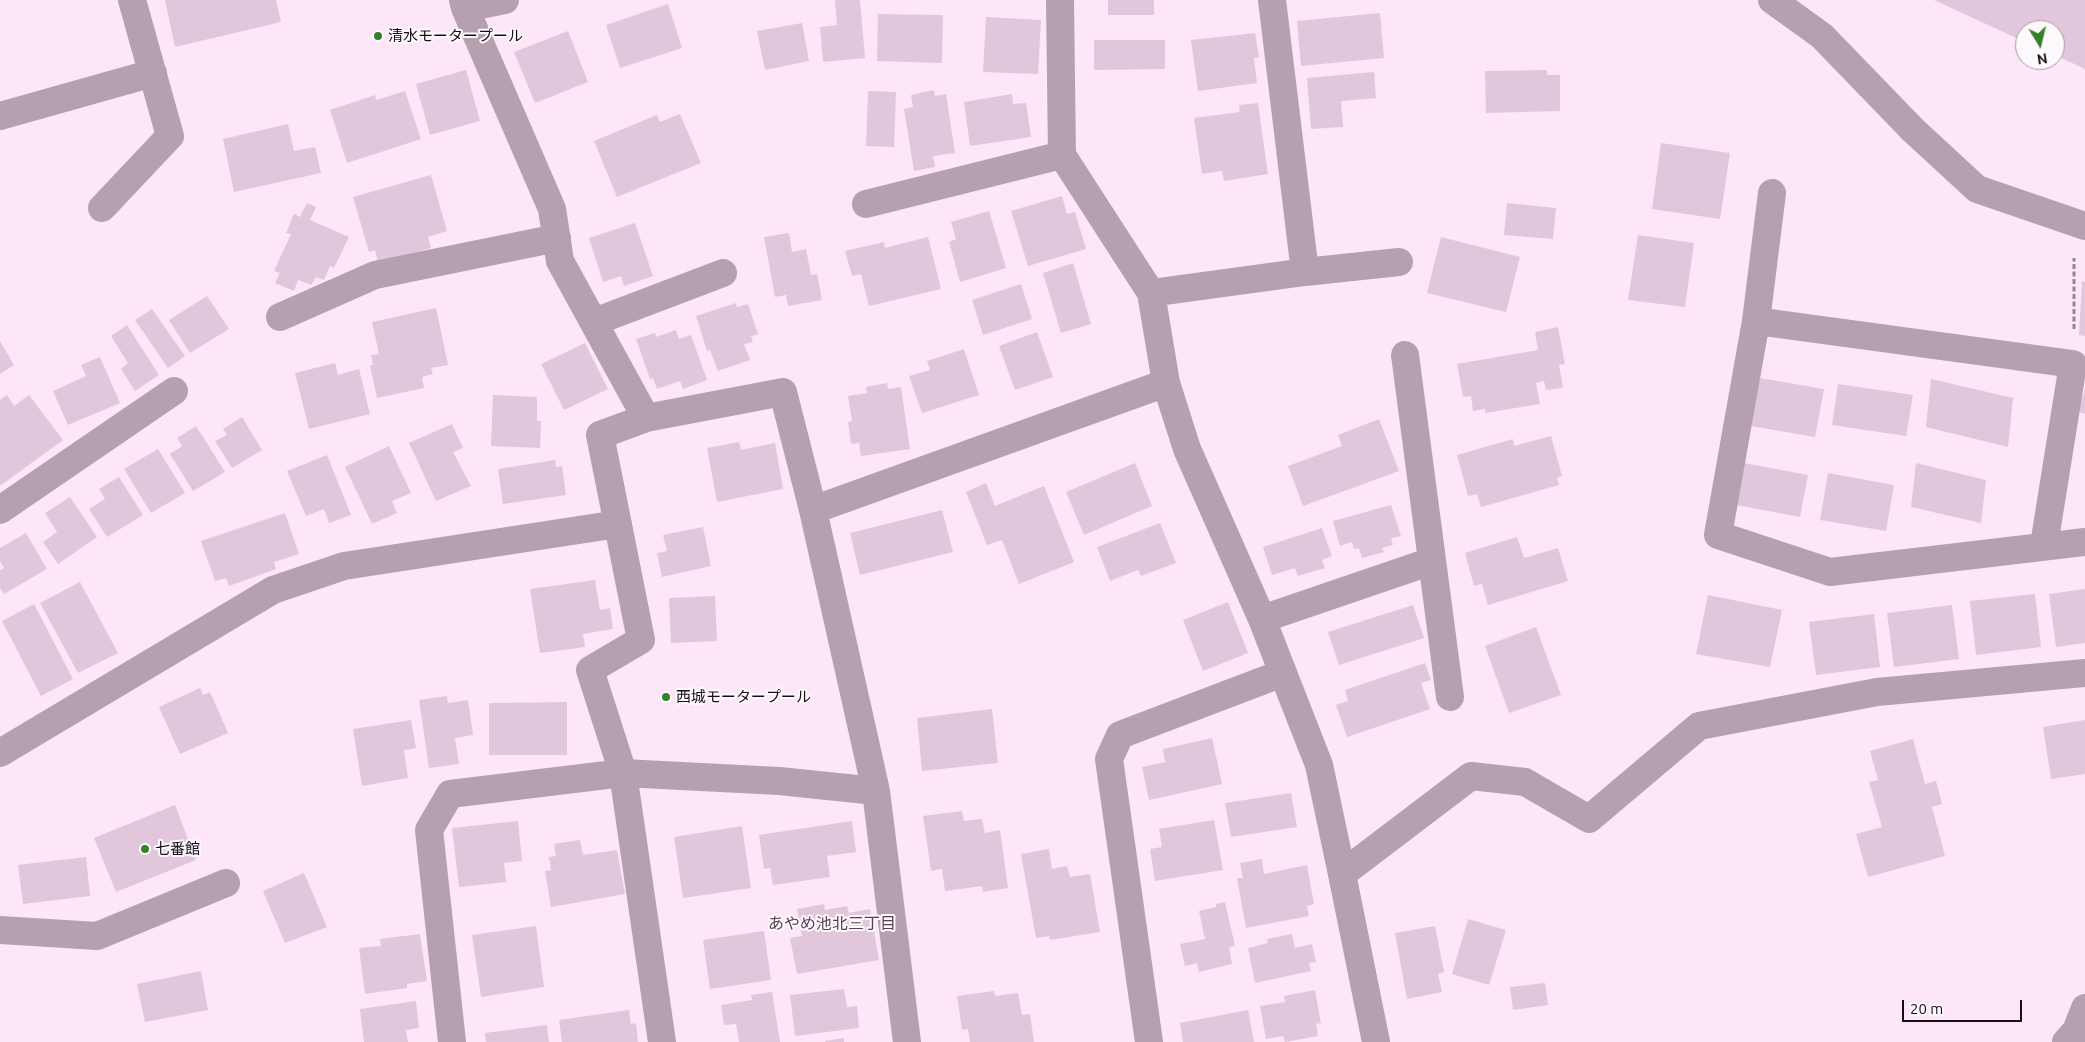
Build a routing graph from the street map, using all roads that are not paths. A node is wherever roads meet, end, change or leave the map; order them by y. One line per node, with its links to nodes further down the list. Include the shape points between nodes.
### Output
1 (132, 0): 7 (street)
2 (505, 0): 6 (street)
3 (1060, 0): 9 (street)
4 (1272, 0): 16 (street)
5 (1772, 0): 13 (street, via 1822,36 1913,130 1977,189)
6 (464, 4): 14 (street, via 552,209)
7 (153, 73): 8 (street); 12 (street, via 170,136)
8 (0, 116)
9 (1062, 155): 11 (street); 18 (street)
10 (1772, 193): 20 (street)
11 (866, 204)
12 (102, 208)
13 (2080, 224)
14 (557, 238): 19 (street, via 375,275); 21 (street, via 560,261)
15 (1399, 262): 16 (street)
16 (1306, 272): 18 (street)
17 (723, 273): 21 (street)
18 (1151, 293): 23 (street)
19 (280, 316)
20 (1756, 321): 30 (street, via 2073,364); 30 (street, via 1718,535 1830,572)
21 (594, 322): 25 (street)
22 (1404, 355): 31 (street)
23 (1166, 384): 27 (street); 32 (street, via 1187,449)
24 (174, 391): 26 (street)
25 (646, 418): 27 (street, via 784,392); 28 (street, via 600,435)
26 (0, 510)
27 (813, 510): 38 (street)
28 (618, 524): 36 (street, via 344,566 273,590); 37 (street, via 641,640 590,670)
29 (2085, 542): 30 (street)
30 (2044, 545)
31 (1432, 561): 32 (street); 35 (street)
32 (1262, 619): 33 (street)
33 (1283, 673): 39 (street, via 1319,765); 46 (street, via 1120,735 1109,759)
34 (2085, 673): 39 (street, via 1877,692 1699,726 1589,819 1525,782 1471,776)
35 (1450, 697)
36 (0, 753)
37 (624, 773): 38 (street, via 779,781); 43 (street, via 450,794 429,830); 44 (street)
38 (876, 791): 45 (street)
39 (1342, 874): 47 (street)
40 (226, 883): 41 (street, via 97,936)
41 (0, 930)
42 (2085, 1008): 48 (street, via 2076,1031)
43 (452, 1042)
44 (662, 1042)
45 (907, 1042)
46 (1149, 1042)
47 (1376, 1042)
48 (2066, 1042)

